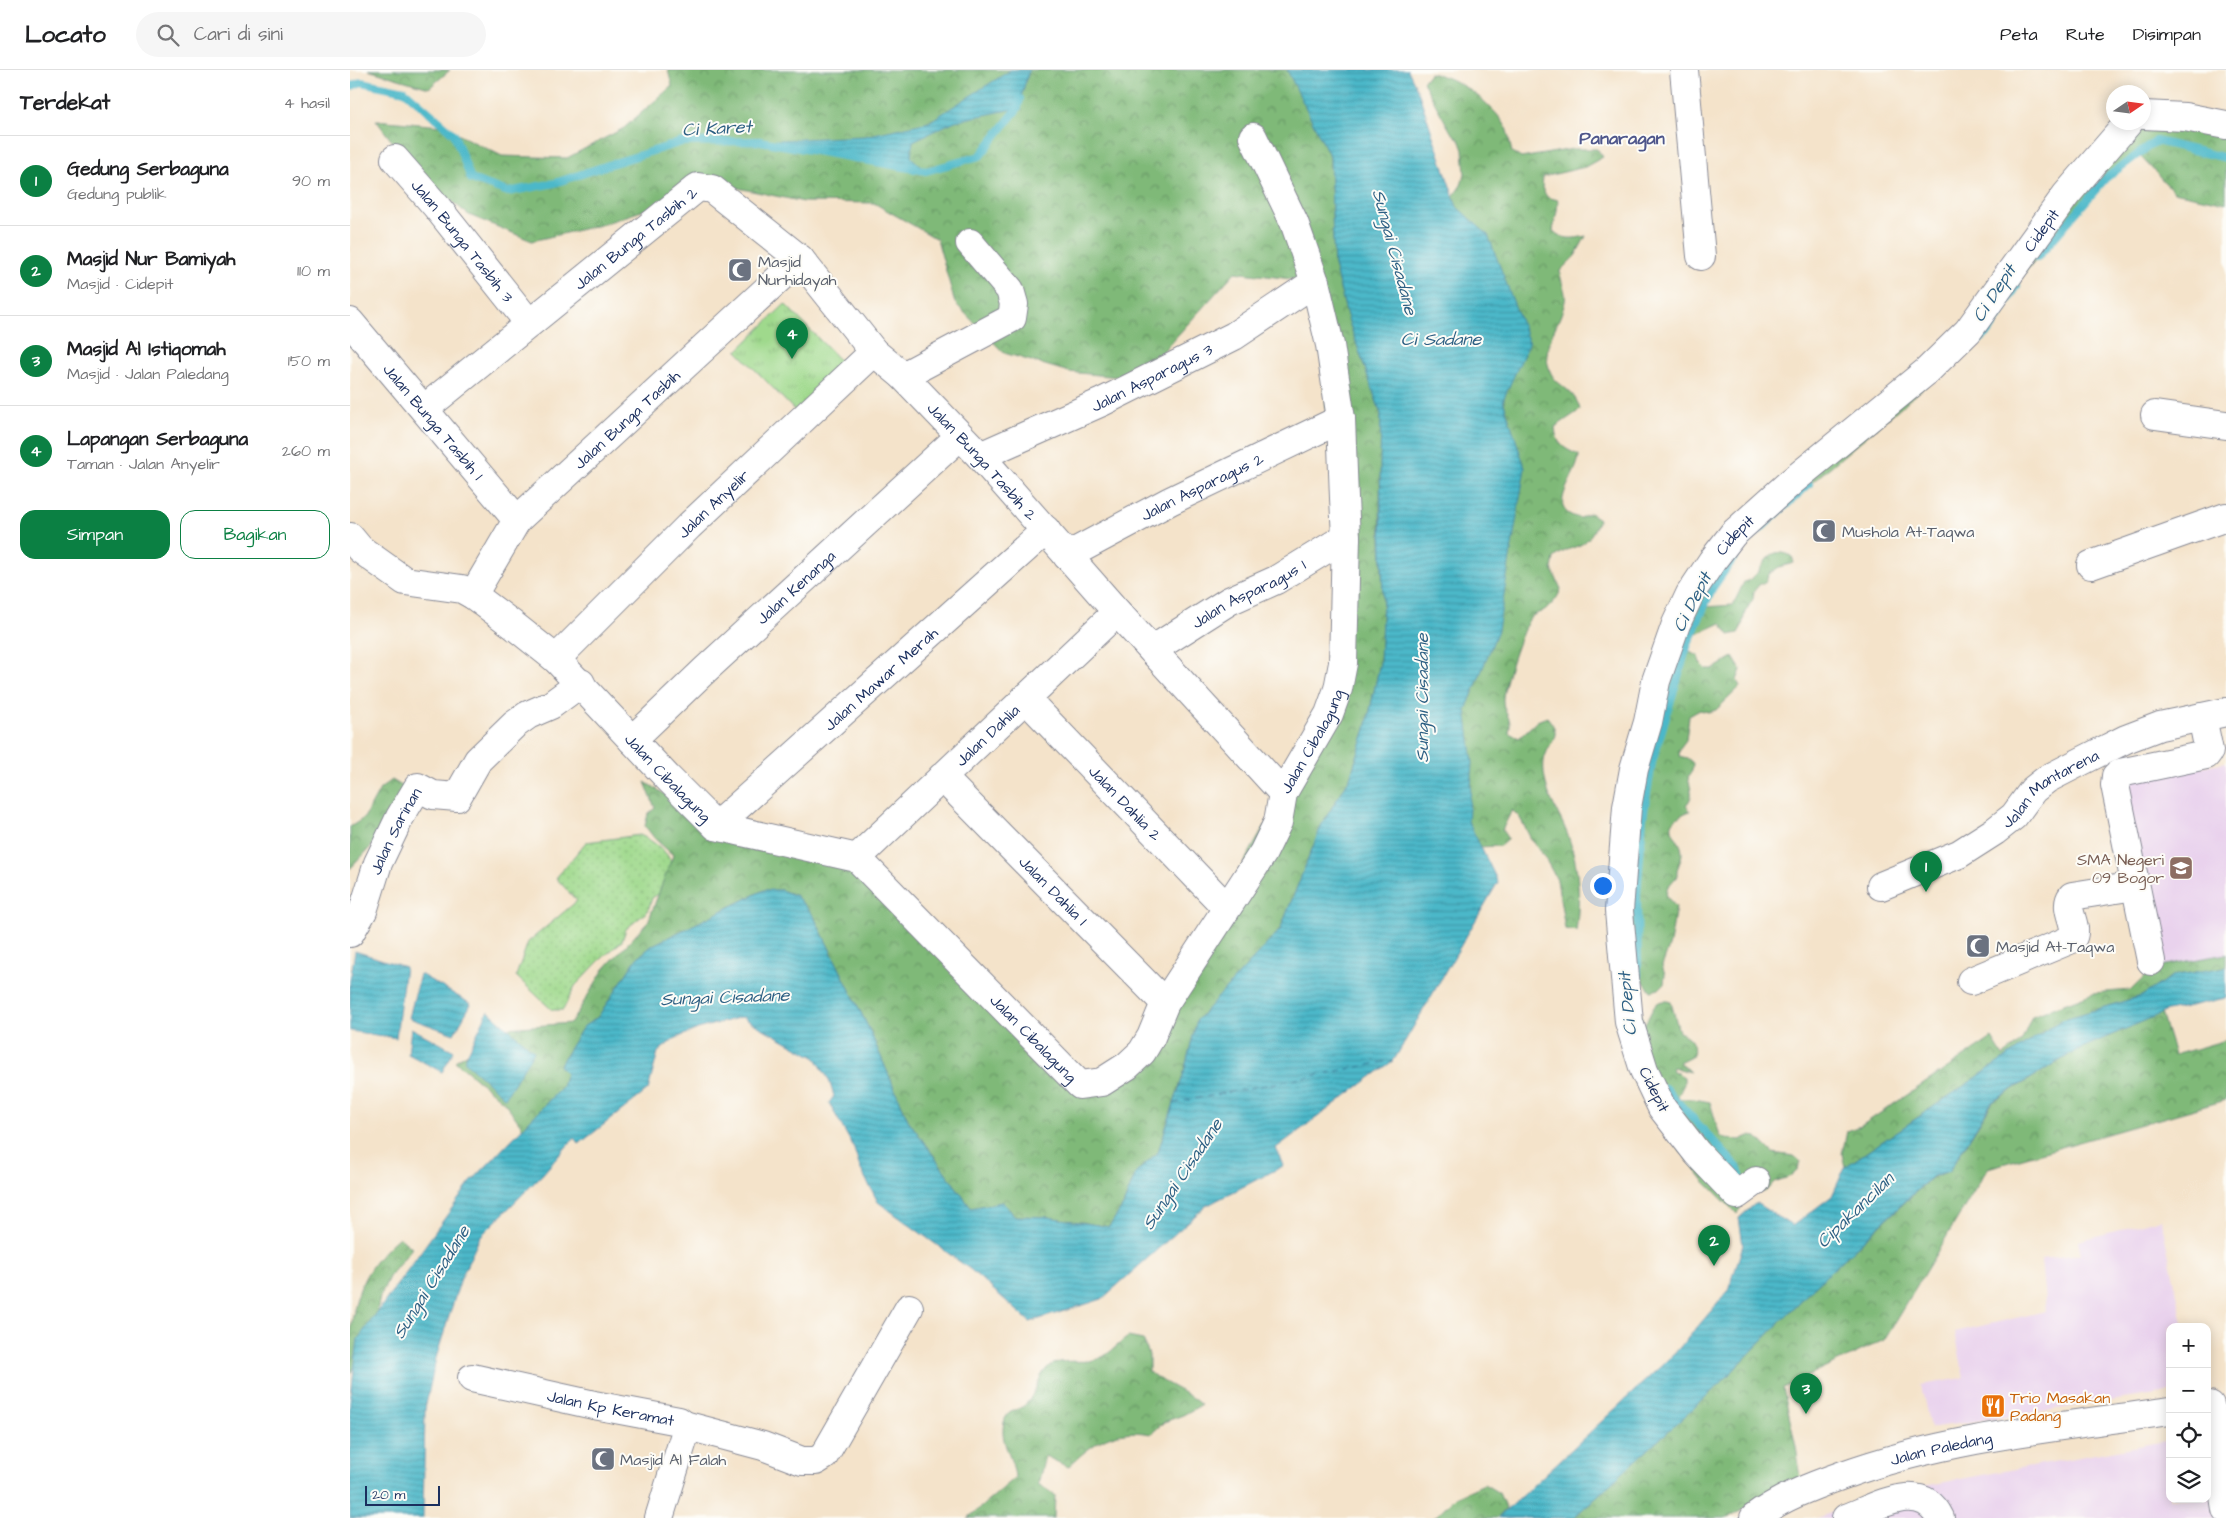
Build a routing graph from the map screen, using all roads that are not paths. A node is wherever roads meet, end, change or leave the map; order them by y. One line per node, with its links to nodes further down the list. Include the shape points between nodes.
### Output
1 (1684, 70): 8 (street)
2 (2151, 115): 3 (street, via 2185,117)
3 (2226, 125)
4 (2123, 130): 47 (street, Cidepit, via 2066,195 1968,331 1927,371 1733,534 1690,594 1656,681 1627,807 1619,911 1630,1022 1644,1070 1662,1108 1736,1195)
5 (1253, 137): 10 (street, Jalan Cibalagung, via 1294,222)
6 (395, 159): 12 (street, Jalan Bunga Tasbih 3)
7 (970, 243): 14 (street, via 1010,290 1014,304 1012,318)
8 (1701, 256)
9 (800, 259): 12 (street, Jalan Bunga Tasbih 2, via 712,189 698,186); 13 (street, Jalan Bunga Tasbih 2); 22 (street, Jalan Bunga Tasbih)
10 (1315, 282): 17 (street, Jalan Cibalagung, via 1330,345); 20 (street, Jalan Asparagus 3, via 1234,336 1102,402)
11 (350, 322): 15 (street, Jalan Bunga Tasbih 1)
12 (529, 323): 15 (street, Jalan Bunga Tasbih 2)
13 (874, 352): 14 (street, Jalan Bunga Tasbih 2); 31 (street, Jalan Anyelir, via 689,526)
14 (903, 376): 19 (street, Jalan Bunga Tasbih 2)
15 (424, 409): 22 (street, Jalan Bunga Tasbih 1)
16 (2154, 415): 18 (street)
17 (1340, 419): 24 (street, Jalan Cibalagung); 26 (street, Jalan Asparagus 2, via 1170,501)
18 (2226, 425)
19 (960, 436): 20 (street, Jalan Bunga Tasbih 2); 35 (street, Jalan Kenanga)
20 (980, 456): 23 (street, Jalan Bunga Tasbih 2)
21 (2226, 517): 27 (street)
22 (517, 520): 28 (street, Jalan Bunga Tasbih)
23 (1046, 530): 26 (street, Jalan Bunga Tasbih 2); 38 (street, Jalan Mawar Merah)
24 (1346, 537): 30 (street, Jalan Asparagus 1, via 1276,580 1229,600); 37 (street, Jalan Cibalagung, via 1343,663 1338,689 1329,714)
25 (350, 538): 28 (street, Jalan Cibalagung, via 360,549 405,581 462,589)
26 (1067, 556): 29 (street, Jalan Bunga Tasbih 2)
27 (2091, 565)
28 (473, 595): 31 (street, Jalan Cibalagung)
29 (1117, 612): 30 (street, Jalan Bunga Tasbih 2); 33 (street, Jalan Dahlia)
30 (1152, 650): 37 (street, Jalan Bunga Tasbih 2)
31 (556, 659): 32 (street, Jalan Cibalagung)
32 (581, 684): 35 (street, Jalan Cibalagung); 43 (street, Jalan Sarinan, via 552,705 514,725 478,760 457,797 418,788 378,863 362,911)
33 (1025, 698): 36 (street, Jalan Dahlia); 42 (street, Jalan Dahlia 2)
34 (2214, 714): 40 (street, Jalan Mantarena, via 2160,726 2126,739 2047,779 2033,790 2014,816 1995,831 1959,854); 41 (street, via 2206,755 2116,776)
35 (632, 740): 38 (street, Jalan Cibalagung)
36 (942, 777): 39 (street, Jalan Dahlia); 46 (street, Jalan Dahlia 1)
37 (1283, 793): 42 (street, Jalan Cibalagung, via 1278,822 1263,853)
38 (716, 826): 39 (street, Jalan Cibalagung)
39 (857, 858): 46 (street, Jalan Cibalagung, via 1080,1085 1102,1082 1142,1052)
40 (1881, 886)
41 (2135, 886): 44 (street); 45 (street, via 2072,896 2068,904 2074,932 2072,939)
42 (1226, 907): 46 (street, Jalan Cibalagung)
43 (350, 934)
44 (2151, 961)
45 (1971, 981)
46 (1165, 1003)
47 (1750, 1186)
48 (909, 1308): 52 (street, via 824,1456 816,1461 802,1461 763,1446)
49 (472, 1378): 52 (street, Jalan Kp Keramat, via 679,1421)
50 (2214, 1404): 55 (street)
51 (2166, 1412): 53 (street, Jalan Paledang, via 1950,1444)
52 (684, 1425): 56 (street, Jalan Kp Keramat, via 685,1434)
53 (1880, 1461): 54 (street); 57 (street, Jalan Paledang, via 1820,1483)
54 (1900, 1497): 58 (street); 59 (street, via 1928,1503)
55 (2226, 1509)
56 (659, 1518)
57 (1754, 1518)
58 (1846, 1518)
59 (1940, 1518)

